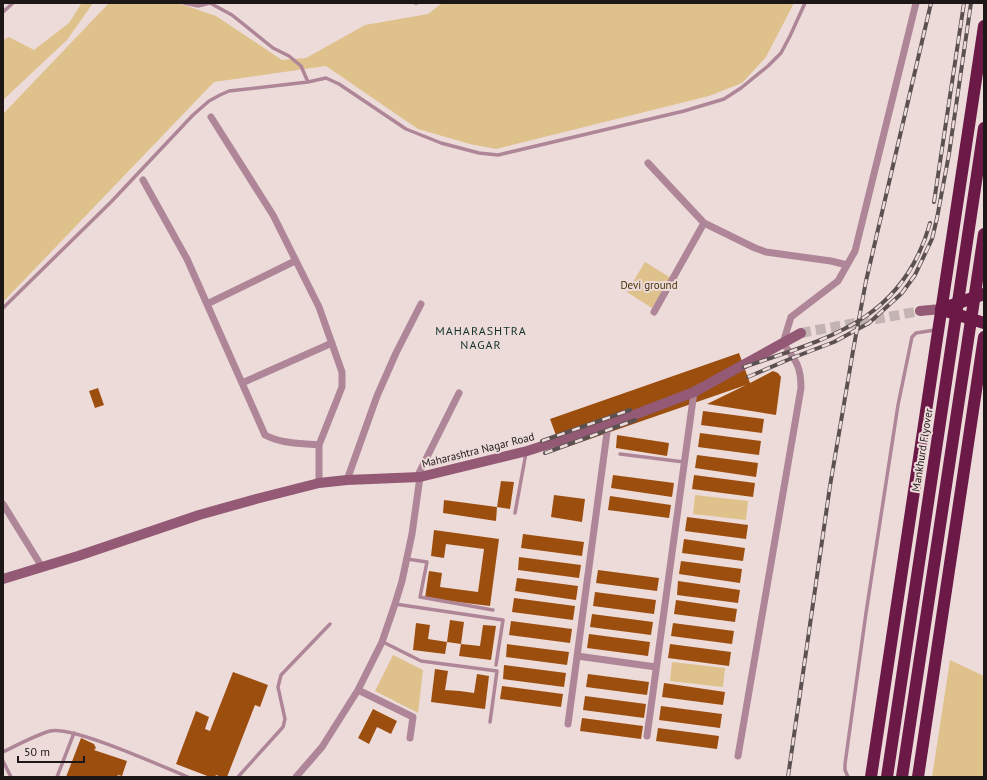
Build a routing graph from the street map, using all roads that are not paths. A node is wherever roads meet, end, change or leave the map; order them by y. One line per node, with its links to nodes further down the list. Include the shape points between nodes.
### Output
1 (13, 3): 6 (lane)
2 (184, 3): 3 (lane, via 198,6)
3 (210, 3): 8 (lane, via 232,15 273,48 289,56 301,66)
4 (805, 3): 8 (lane, via 781,52 768,66 724,99 684,111 498,155 479,154 406,129 326,78)
5 (916, 3): 16 (street, via 855,251)
6 (3, 12)
7 (984, 26): 21 (highway)
8 (308, 82): 20 (lane, via 229,91 209,101)
9 (211, 117): 15 (street, via 273,215)
10 (984, 128): 70 (highway, Mankhurd Flyover, bridge)
11 (648, 163): 13 (street)
12 (143, 180): 18 (street)
13 (704, 223): 16 (street, via 766,252); 23 (street)
14 (984, 234): 71 (highway, bridge)
15 (296, 260): 18 (street); 28 (street, via 319,307)
16 (847, 265): 29 (street, via 838,281 791,317)
17 (984, 294): 21 (highway)
18 (207, 304): 30 (street)
19 (420, 304): 39 (street, via 377,396)
20 (3, 308)
21 (941, 310): 22 (street); 24 (highway); 25 (highway)
22 (920, 311)
23 (654, 312)
24 (984, 323)
25 (938, 330): 68 (lane, via 916,333 912,337 906,364 851,721 845,764); 69 (highway)
26 (801, 333): 29 (street, Maharashtra Nagar Road)
27 (984, 337): 72 (highway)
28 (332, 343): 30 (street); 34 (street, via 342,372 342,387)
29 (783, 343): 31 (street, Maharashtra Nagar Road); 60 (street, via 797,362 801,374 801,388)
30 (242, 383): 34 (street, via 265,435 274,440)
31 (694, 392): 33 (street, Maharashtra Nagar Road); 37 (street)
32 (458, 393): 38 (street)
33 (608, 425): 35 (street, Maharashtra Nagar Road); 50 (street)
34 (319, 444): 40 (street)
35 (527, 451): 38 (street, Maharashtra Nagar Road); 42 (lane)
36 (620, 454): 37 (lane)
37 (684, 462): 52 (street)
38 (418, 477): 39 (street); 43 (street, Maharashtra Nagar Road)
39 (347, 480): 40 (street)
40 (319, 483): 44 (street, via 224,507)
41 (3, 504): 44 (street)
42 (515, 513)
43 (407, 559): 46 (street, Maharashtra Nagar Road); 47 (lane, via 427,562 420,598)
44 (42, 567): 45 (street)
45 (4, 578)
46 (395, 604): 49 (street, Maharashtra Nagar Road); 51 (lane, via 503,620)
47 (493, 610)
48 (330, 624): 66 (lane, via 281,675 278,687 285,719 283,727)
49 (382, 642): 53 (street, Maharashtra Nagar Road); 54 (lane, via 421,661 497,671)
50 (577, 656): 52 (street); 55 (street)
51 (496, 665)
52 (656, 667): 57 (street)
53 (358, 690): 58 (street, via 413,717); 67 (street, Maharashtra Nagar Road, via 322,747)
54 (490, 722)
55 (568, 724)
56 (74, 733): 59 (lane, via 52,730); 62 (lane); 64 (lane)
57 (647, 736)
58 (410, 738)
59 (3, 752)
60 (738, 756)
61 (3, 761): 63 (lane)
62 (181, 776): 65 (lane)
63 (11, 777)
64 (57, 777)
65 (188, 777)
66 (238, 777)
67 (296, 777)
68 (848, 777)
69 (871, 777)
70 (887, 777)
71 (902, 777)
72 (918, 777)

